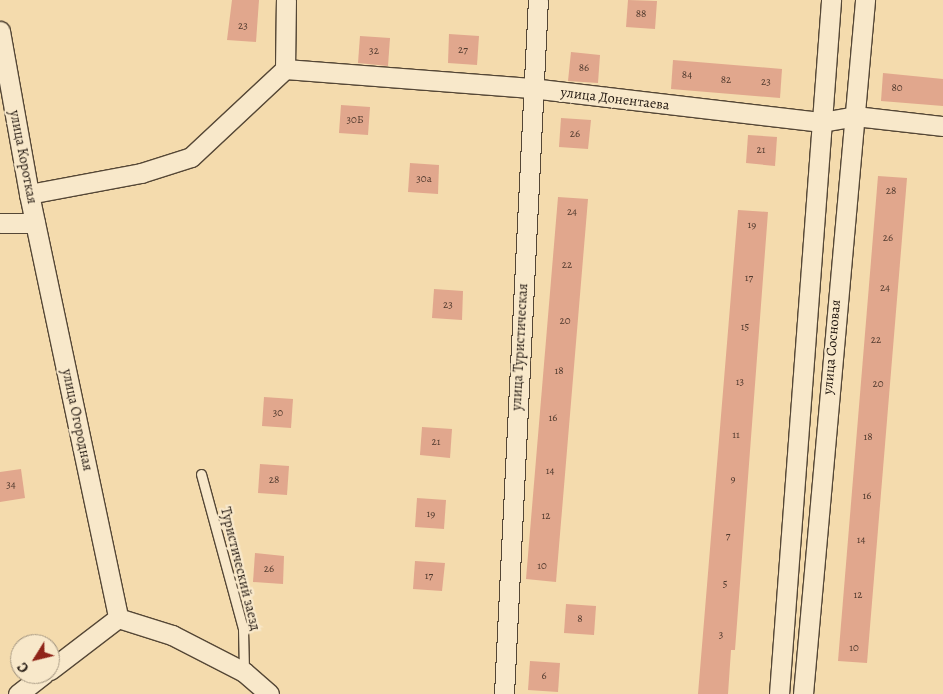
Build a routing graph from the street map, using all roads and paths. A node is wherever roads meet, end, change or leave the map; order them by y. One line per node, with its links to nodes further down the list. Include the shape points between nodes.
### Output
1 (286, 0): 6 (street)
2 (538, 0): 7 (street, улица Туристическая)
3 (832, 0): 9 (street, улица Сосновая)
4 (864, 0): 8 (street, улица Сосновая)
5 (0, 31): 11 (street, улица Короткая)
6 (285, 69): 7 (street, улица Донентаева); 11 (street, via 191,157 141,173)
7 (531, 88): 9 (street, улица Донентаева); 21 (street, улица Туристическая)
8 (855, 116): 9 (street, улица Донентаева); 10 (street, улица Донентаева); 23 (street, улица Сосновая)
9 (822, 122): 22 (street, улица Сосновая)
10 (943, 126)
11 (29, 194): 13 (street, улица Короткая)
12 (0, 223): 13 (street)
13 (36, 223): 15 (street, улица Огородная)
14 (201, 474): 17 (lane, Туристический заезд, via 243,629)
15 (118, 618): 16 (street); 17 (street, via 172,635)
16 (60, 662)
17 (244, 672): 20 (street)
18 (31, 684): 19 (street)
19 (18, 694)
20 (269, 694)
21 (504, 694)
22 (779, 694)
23 (803, 694)

